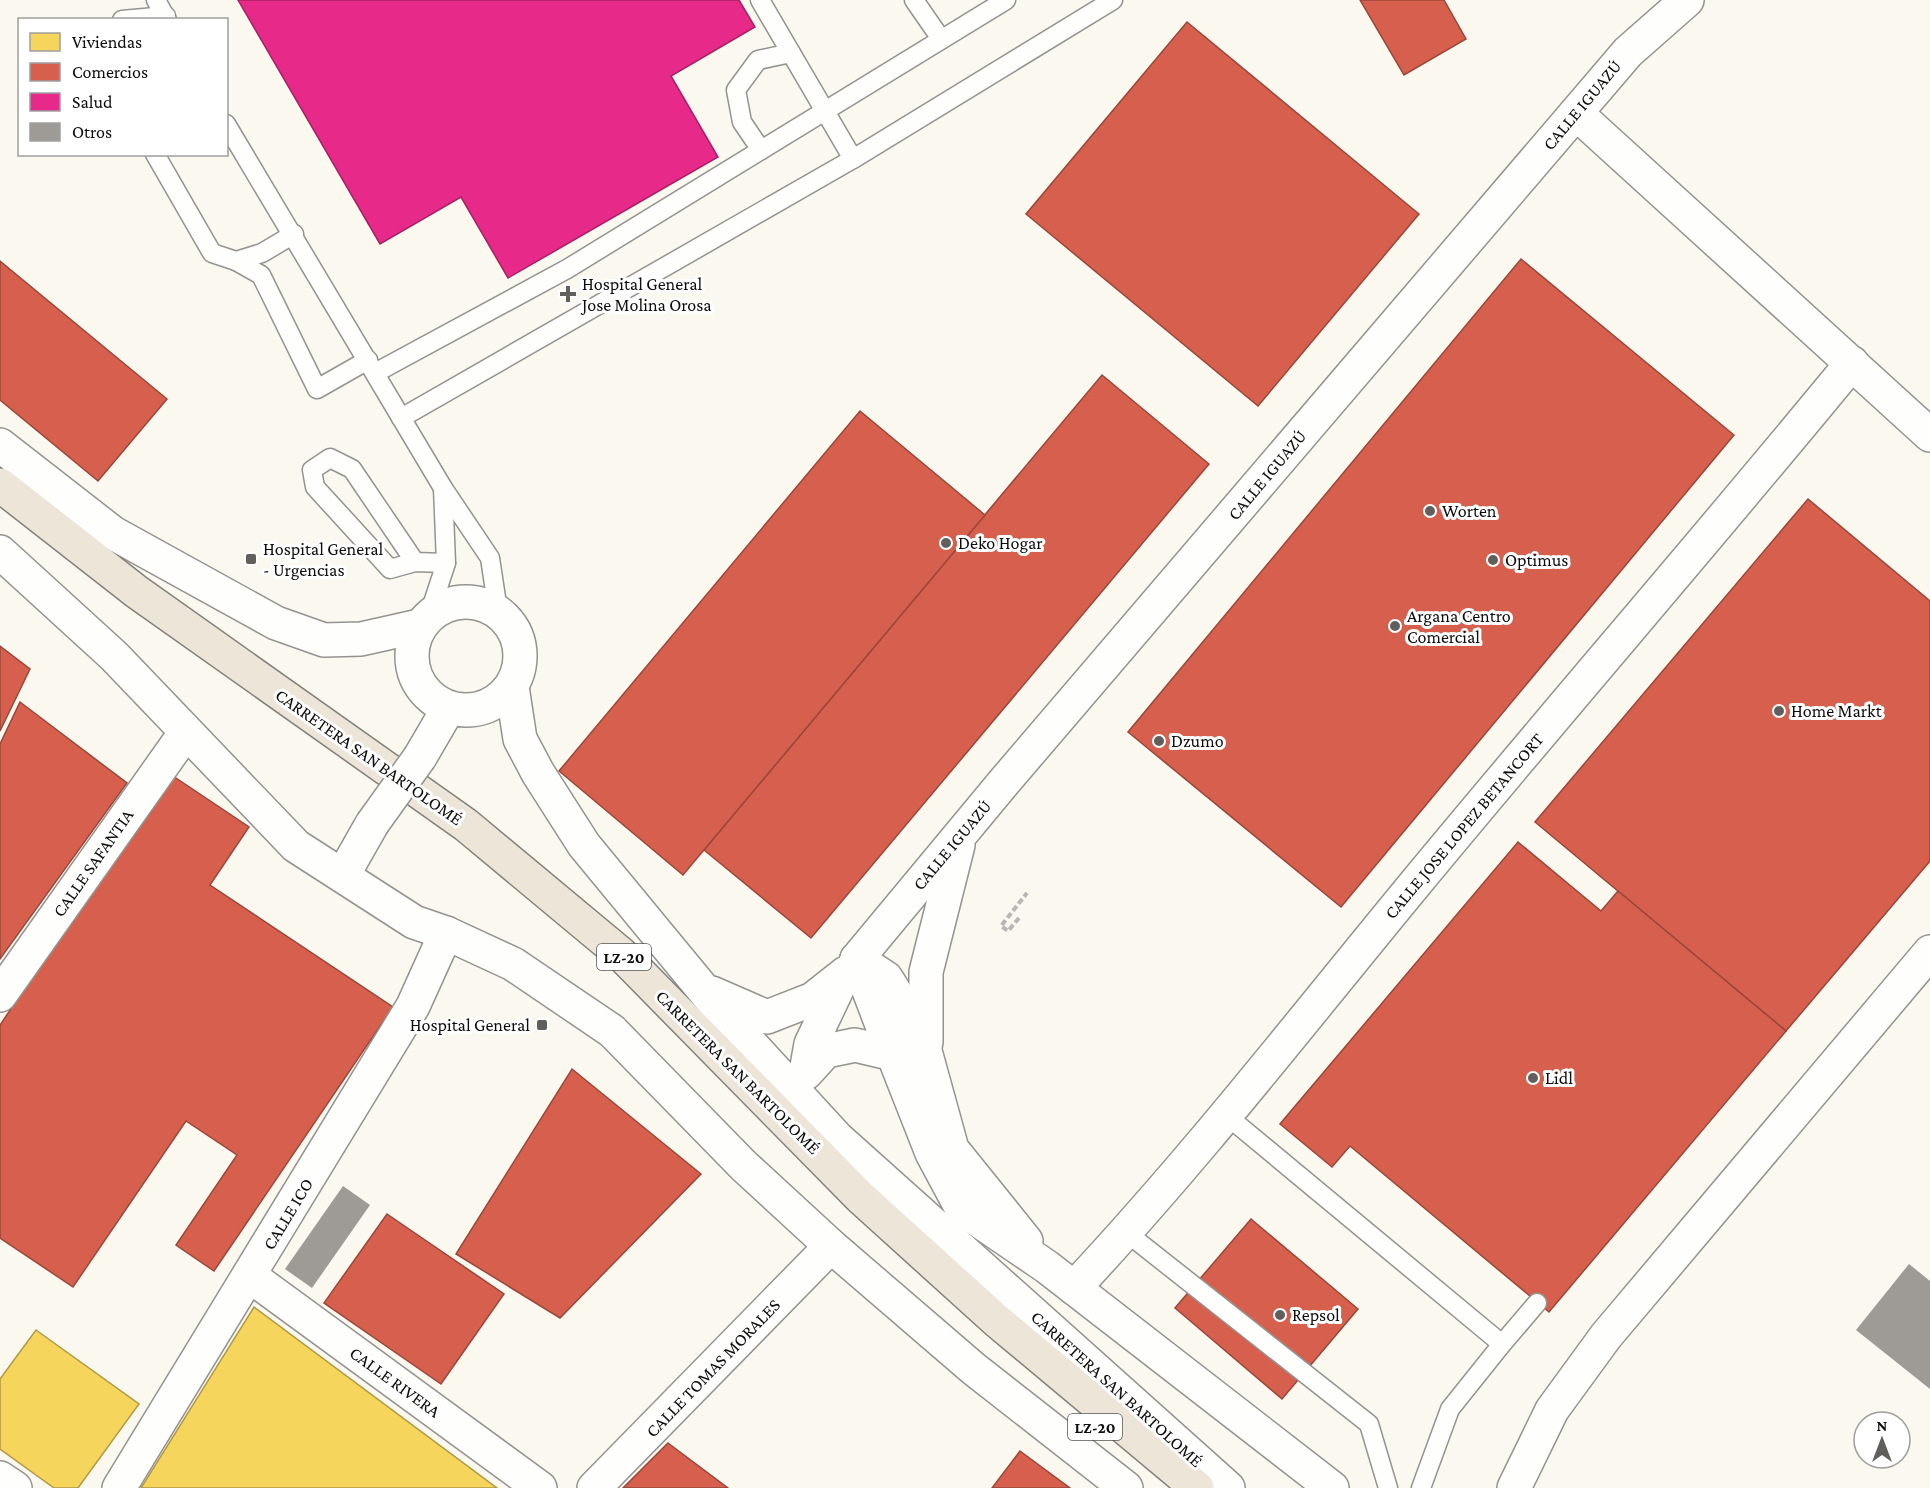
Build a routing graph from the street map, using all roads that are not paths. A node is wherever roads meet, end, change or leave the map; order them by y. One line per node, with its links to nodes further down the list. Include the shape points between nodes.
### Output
1 (156, 0): 7 (lane)
2 (760, 0): 9 (lane)
3 (914, 0): 8 (lane)
4 (1006, 0): 8 (lane)
5 (1687, 0): 11 (street, CALLE IGUAZÚ, via 1628,52)
6 (1110, 1): 15 (lane)
7 (167, 18)
8 (941, 39): 10 (lane)
9 (791, 53): 10 (lane); 13 (lane, via 759,60 736,90 742,122)
10 (825, 110): 13 (lane); 15 (lane)
11 (1576, 113): 18 (street); 34 (street, CALLE IGUAZÚ)
12 (228, 127): 16 (lane)
13 (761, 150): 19 (lane, via 567,268)
14 (156, 156): 17 (lane, via 212,253)
15 (853, 159): 20 (lane)
16 (294, 234): 17 (lane, via 262,254); 19 (lane)
17 (236, 261): 19 (lane, via 261,274 317,389)
18 (1852, 363): 21 (street); 45 (street, CALLE JOSE LOPEZ BETANCORT)
19 (371, 367): 20 (lane)
20 (401, 418): 24 (lane)
21 (1930, 435)
22 (0, 445): 30 (street, via 113,533 276,623 324,640 361,639)
23 (0, 485): 60 (main road, CARRETERA SAN BARTOLOMÉ / LZ-20, via 137,592 466,825 621,954 860,1197 997,1321)
24 (443, 488): 28 (lane); 29 (lane, via 490,558)
25 (0, 508): 59 (main road, CARRETERA SAN BARTOLOMÉ / LZ-20, via 127,608 460,845 606,969 849,1209)
26 (0, 552): 33 (street, via 114,656)
27 (415, 562): 27 (lane, via 390,569 315,487 312,470 330,458 352,469); 28 (lane)
28 (446, 563): 30 (lane)
29 (498, 611): 30 (street, via 463,601); 31 (street, via 516,633 521,660)
30 (424, 620): 32 (street, via 410,658 421,689)
31 (512, 687): 32 (street, via 484,708); 39 (street, CARRETERA SAN BARTOLOMÉ, via 520,739 538,773 584,845)
32 (448, 709): 35 (street, bridge)
33 (186, 732): 35 (street, via 296,846); 40 (street, CALLE SAFANTIA)
34 (960, 838): 38 (street, CALLE IGUAZÚ); 41 (street, via 926,972)
35 (343, 875): 36 (street, via 414,922)
36 (446, 933): 47 (street, via 513,964 612,1031 743,1165); 49 (street, CALLE ICO, via 413,1006)
37 (1930, 952): 65 (street, via 1606,1336 1552,1410)
38 (851, 966): 39 (street, via 813,999 767,1017); 41 (street, via 886,978); 42 (street); 43 (street, via 811,1044)
39 (702, 988): 44 (street, CARRETERA SAN BARTOLOMÉ)
40 (0, 995)
41 (925, 1051): 48 (street, via 952,1149)
42 (893, 1053): 43 (street, via 855,1045 826,1051); 48 (street, via 932,1153 962,1209)
43 (806, 1073): 44 (street)
44 (813, 1112): 61 (street, CARRETERA SAN BARTOLOMÉ)
45 (1226, 1115): 46 (street, CALLE JOSE LOPEZ BETANCORT); 52 (lane)
46 (1127, 1233): 50 (street, CALLE JOSE LOPEZ BETANCORT); 63 (lane, via 1369,1424)
47 (831, 1246): 57 (street, CALLE TOMAS MORALES); 58 (street, via 974,1369)
48 (1047, 1267): 50 (street)
49 (250, 1276): 55 (street, CALLE ICO); 56 (street, CALLE RIVERA)
50 (1074, 1288): 62 (street)
51 (1537, 1303): 52 (lane)
52 (1502, 1344): 64 (lane, via 1450,1409)
53 (0, 1478): 54 (street)
54 (15, 1488)
55 (119, 1488)
56 (540, 1488)
57 (594, 1488)
58 (1126, 1488)
59 (1167, 1488)
60 (1197, 1488)
61 (1228, 1488)
62 (1332, 1488)
63 (1388, 1488)
64 (1421, 1488)
65 (1514, 1488)

